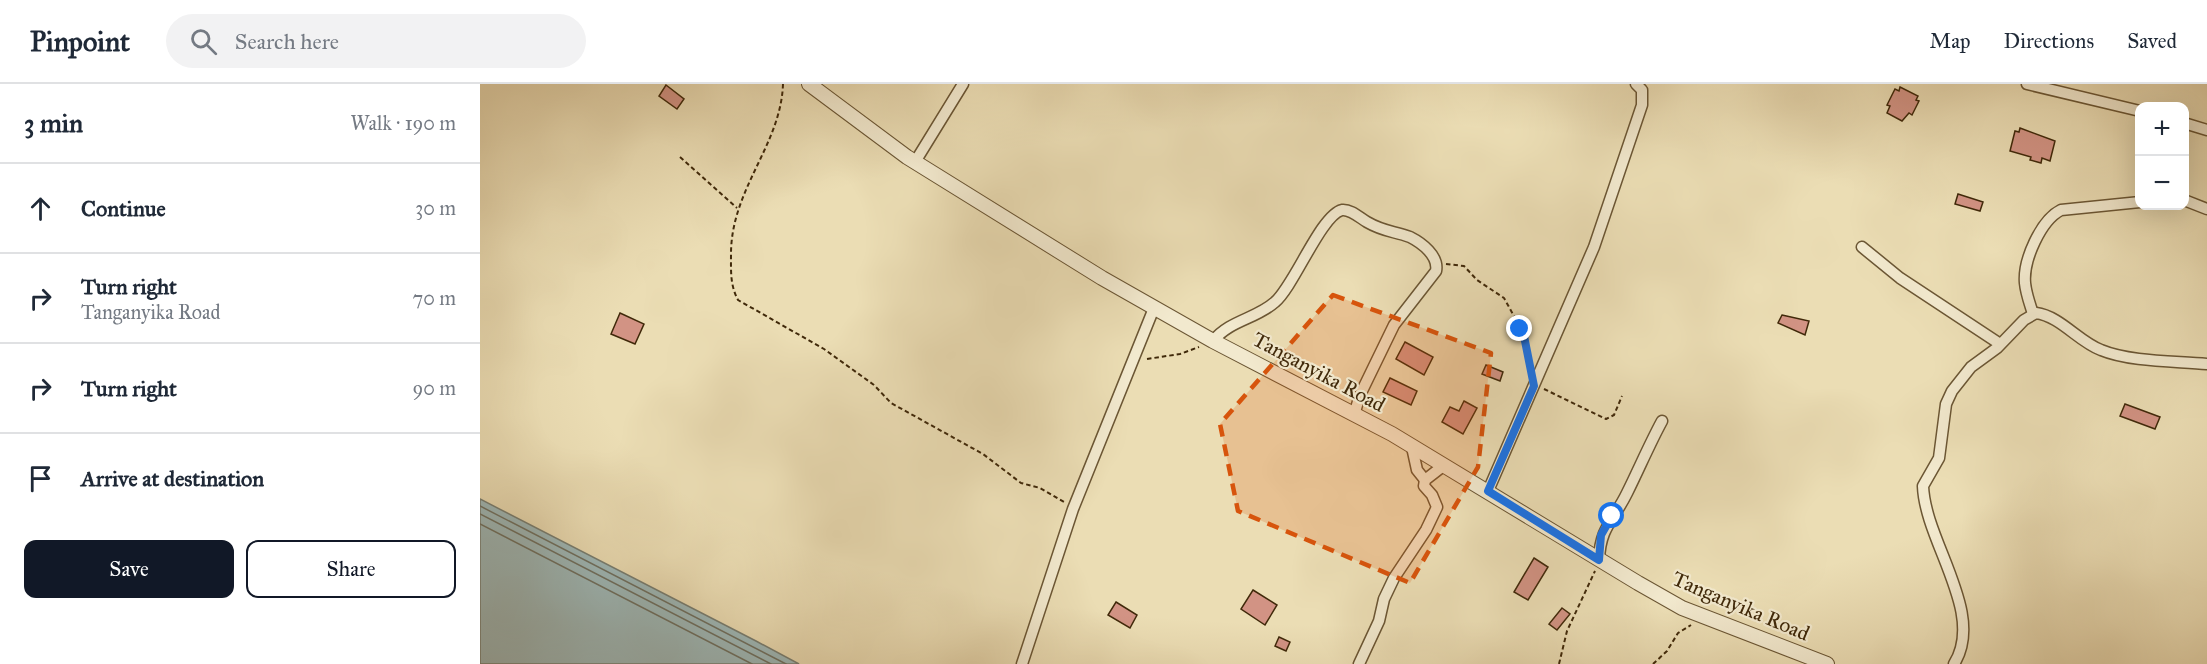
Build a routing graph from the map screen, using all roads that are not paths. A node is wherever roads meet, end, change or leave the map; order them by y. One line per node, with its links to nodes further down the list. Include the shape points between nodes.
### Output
1 (808, 84): 8 (street, Tanganyika Road)
2 (963, 84): 8 (street)
3 (1636, 84): 23 (street, via 1642,90 1642,105 1594,247)
4 (2027, 84): 5 (street)
5 (2135, 110)
6 (2189, 125): 7 (street)
7 (2207, 130)
8 (915, 162): 13 (street, Tanganyika Road)
9 (2135, 202): 14 (street, via 2055,213 2039,237 2026,271)
10 (2189, 202): 11 (street)
11 (2207, 209)
12 (1862, 247): 16 (street, via 1900,278)
13 (1154, 308): 15 (street, Tanganyika Road); 25 (street, via 1073,509)
14 (2033, 314): 16 (street); 17 (street, via 2048,317 2101,350)
15 (1213, 341): 18 (street, Tanganyika Road); 18 (street, via 1226,328 1274,303 1325,226 1343,210 1390,233 1411,238 1428,250 1438,264 1394,325)
16 (2000, 344): 28 (street, via 1971,367 1952,391 1946,404 1939,458 1923,486 1936,542 1957,591 1963,617 1963,644)
17 (2207, 364)
18 (1354, 415): 20 (street, Tanganyika Road)
19 (1662, 421): 24 (street, via 1623,502 1605,527 1599,542)
20 (1412, 447): 21 (street, Tanganyika Road); 22 (street, via 1417,470)
21 (1443, 466): 22 (street); 23 (street, Tanganyika Road)
22 (1425, 480): 26 (street, via 1424,486 1437,507 1394,578)
23 (1488, 491): 24 (street, Tanganyika Road)
24 (1599, 560): 27 (street, Tanganyika Road, via 1682,608)
25 (1022, 664)
26 (1359, 664)
27 (1827, 664)
28 (1954, 664)

